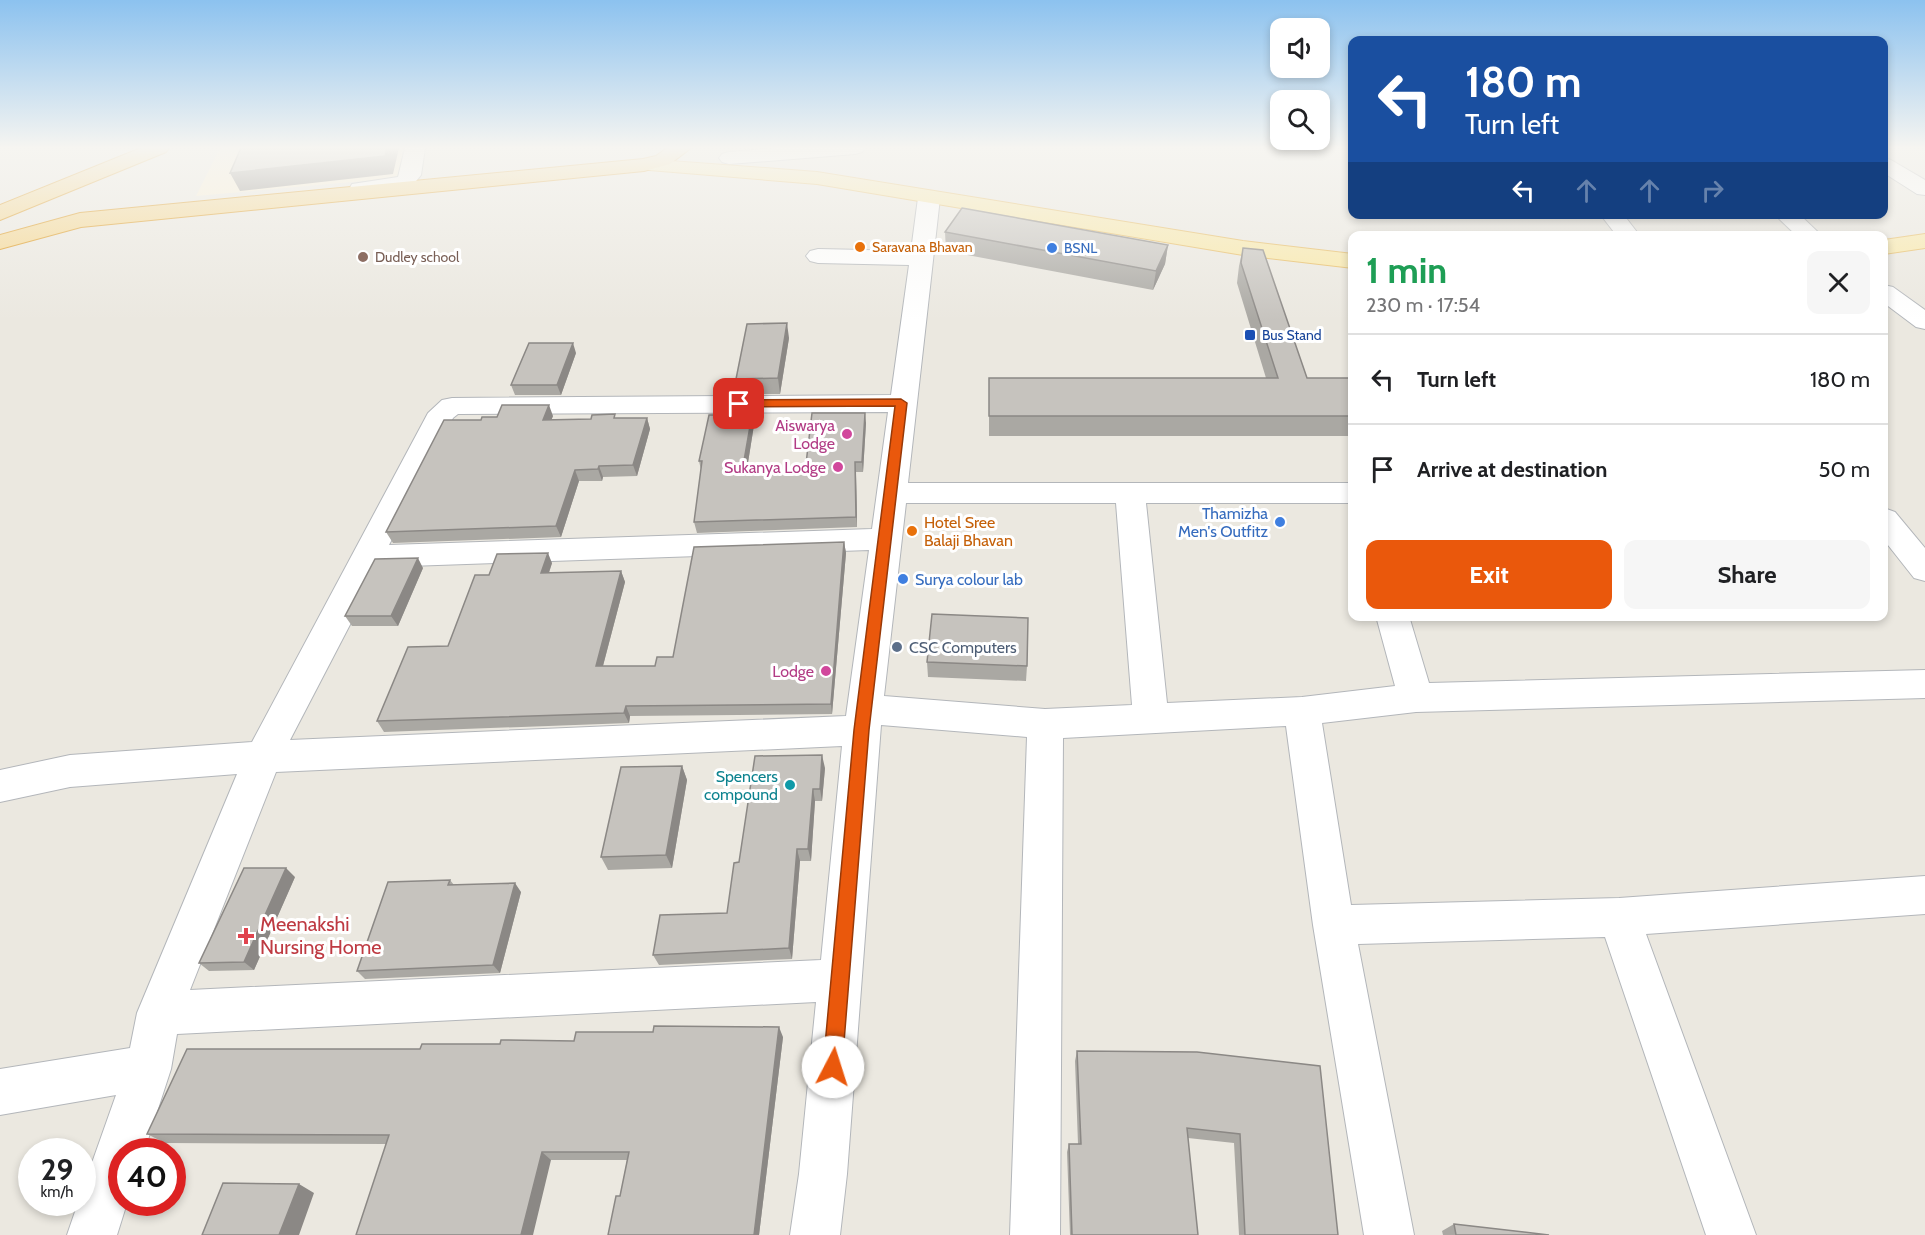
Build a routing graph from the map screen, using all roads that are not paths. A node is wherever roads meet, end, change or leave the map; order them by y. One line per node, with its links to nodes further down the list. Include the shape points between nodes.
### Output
1 (19, 206): 7 (highway)
2 (62, 206): 10 (highway, via 64,211)
3 (238, 206): 10 (highway)
4 (927, 206): 19 (street)
5 (984, 206): 13 (main road)
6 (1018, 206): 13 (main road)
7 (0, 213)
8 (1615, 219): 11 (street)
9 (1791, 219): 12 (street)
10 (80, 220): 14 (highway)
11 (1625, 231)
12 (1804, 231)
13 (1184, 233): 17 (main road); 20 (main road)
14 (0, 242)
15 (1924, 242): 16 (main road)
16 (1888, 246)
17 (1348, 248)
18 (818, 256): 19 (street)
19 (921, 258): 23 (street)
20 (1348, 260)
21 (1888, 295): 22 (street)
22 (1925, 322)
23 (901, 403): 24 (street); 29 (street, via 452,406 442,413)
24 (891, 493): 26 (street); 28 (street)
25 (1348, 493): 26 (street)
26 (1130, 495): 35 (street)
27 (1888, 524): 30 (street)
28 (885, 539): 29 (street, via 385,556); 36 (street)
29 (372, 551): 38 (street)
30 (1925, 570)
31 (1393, 621): 33 (street)
32 (1925, 684): 33 (street)
33 (1416, 698): 34 (street)
34 (1302, 711): 35 (street); 42 (street)
35 (1151, 719): 37 (street)
36 (863, 720): 37 (street); 38 (street); 43 (street)
37 (1045, 724): 49 (street)
38 (263, 758): 39 (street, via 70,771); 44 (street)
39 (0, 786)
40 (1925, 895): 41 (street)
41 (1619, 917): 42 (street); 51 (street)
42 (1334, 925): 50 (street)
43 (840, 980): 44 (street); 48 (street)
44 (159, 1013): 45 (street)
45 (148, 1069): 46 (street); 47 (street)
46 (0, 1092)
47 (92, 1235)
48 (815, 1235)
49 (1035, 1235)
50 (1389, 1235)
51 (1731, 1235)

